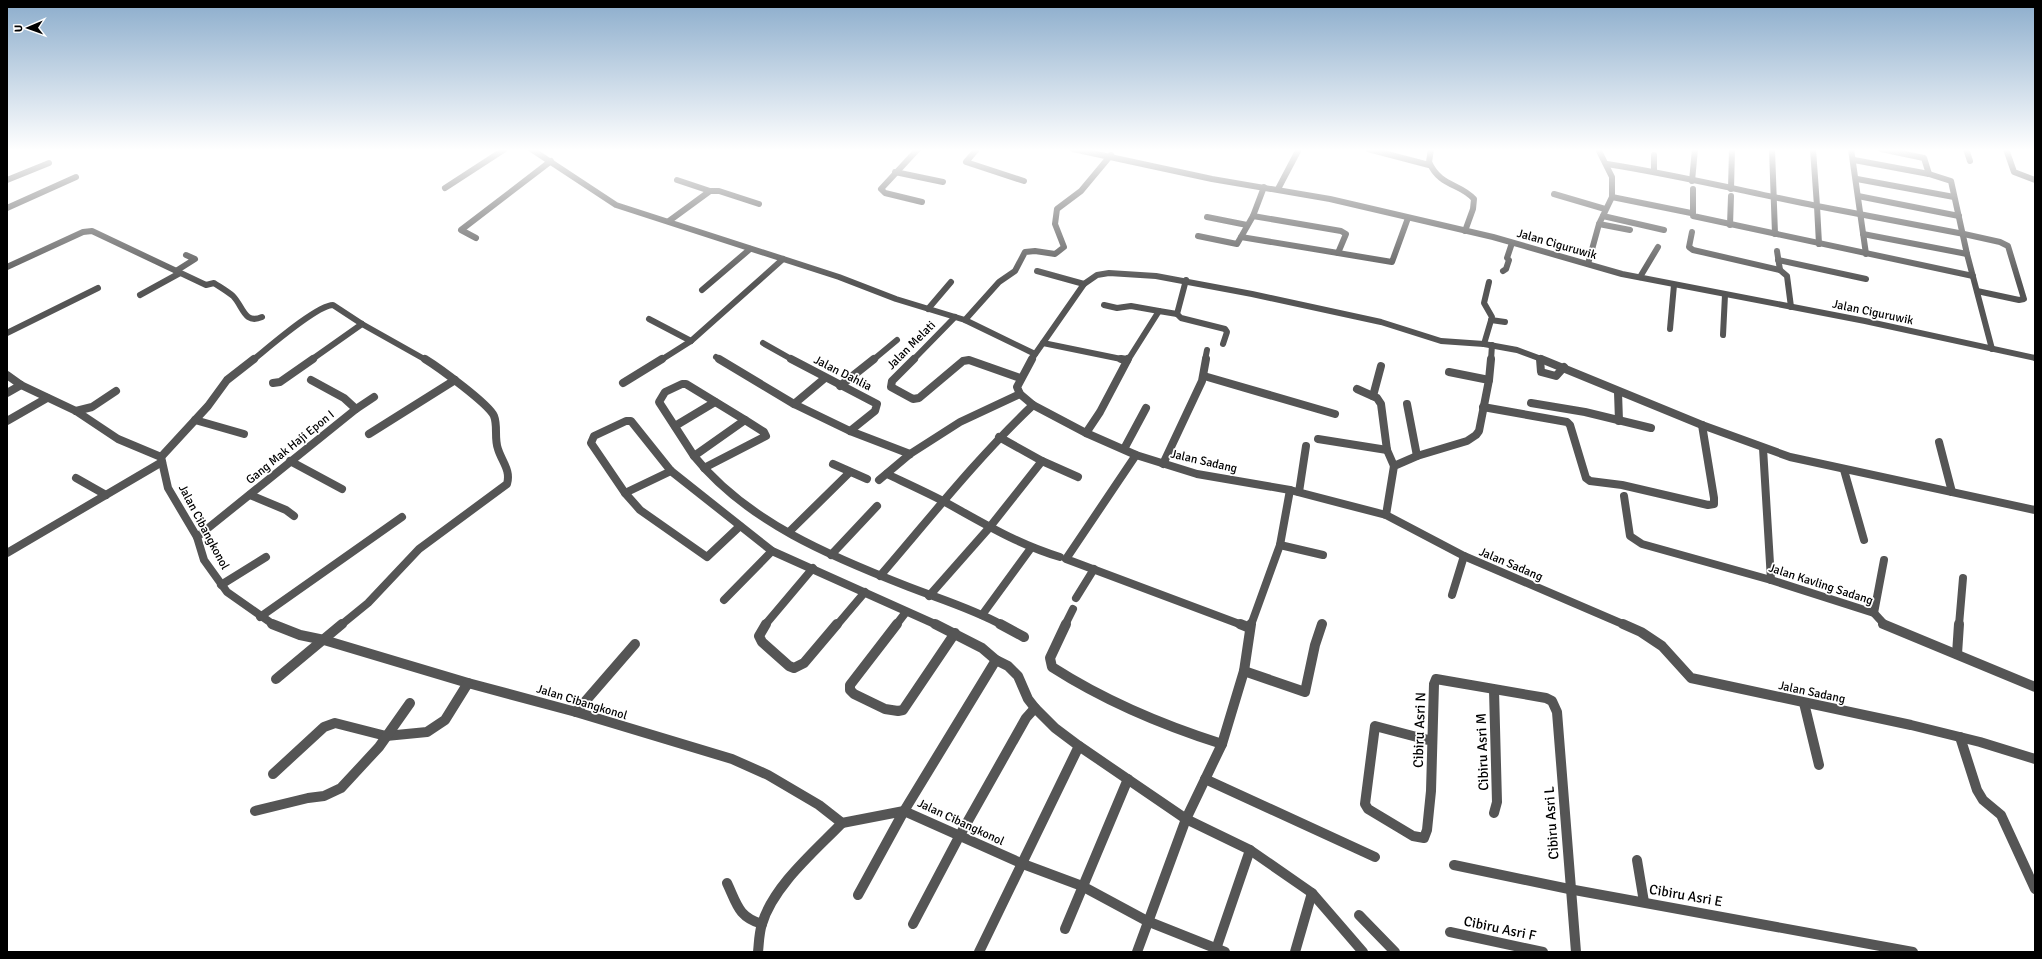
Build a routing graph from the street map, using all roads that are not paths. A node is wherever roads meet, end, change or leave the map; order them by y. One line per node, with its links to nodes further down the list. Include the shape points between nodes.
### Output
1 (1731, 193): 39 (street)
2 (40, 194): 27 (street)
3 (508, 194): 49 (street, via 461,230)
4 (598, 194): 36 (street, via 610,202)
5 (705, 194): 36 (street)
6 (727, 194): 25 (street)
7 (892, 194): 24 (street)
8 (1077, 194): 88 (street, via 1057,209 1055,214 1054,226 1064,247 1061,251 1048,254 1027,250 1015,271 999,282)
9 (1261, 194): 31 (street)
10 (1299, 194): 35 (street, Jalan Ciguruwik)
11 (1466, 194): 42 (street, via 1474,198 1474,209)
12 (1554, 194): 28 (street)
13 (1612, 194): 21 (street)
14 (1693, 194): 39 (street, via 1693,216)
15 (1739, 194): 22 (street)
16 (1775, 194): 22 (street)
17 (1816, 194): 26 (street)
18 (1937, 194): 23 (street)
19 (1953, 194): 23 (street)
20 (1858, 196): 30 (street); 33 (street)
21 (1612, 197): 28 (street); 29 (street)
22 (1775, 197): 26 (street); 44 (street)
23 (1954, 197): 33 (street)
24 (922, 202)
25 (759, 204)
26 (1817, 206): 30 (street); 51 (street)
27 (7, 208)
28 (1605, 209): 32 (street)
29 (1691, 213)
30 (1860, 214): 45 (street); 46 (street)
31 (1253, 216): 38 (street); 55 (street, via 1345,232)
32 (1603, 216): 37 (street); 41 (street)
33 (1959, 216): 46 (street)
34 (1206, 217): 38 (street)
35 (1408, 218): 42 (street, Jalan Ciguruwik); 55 (street, via 1392,262)
36 (669, 221): 53 (street)
37 (1599, 224): 40 (street); 61 (street)
38 (1247, 225): 48 (street)
39 (1730, 225): 44 (street)
40 (1630, 230)
41 (1664, 230)
42 (1465, 231): 50 (street, Jalan Ciguruwik)
43 (1692, 232): 64 (street, via 1689,247 1693,250)
44 (1775, 234): 51 (street)
45 (1863, 234): 56 (street); 57 (street)
46 (1964, 234): 57 (street); 77 (street, via 2008,246 2024,299)
47 (1198, 236): 48 (street, via 1236,245)
48 (1241, 237): 55 (street)
49 (476, 238)
50 (1512, 243): 61 (street, Jalan Ciguruwik); 63 (street, via 1506,269)
51 (1819, 244): 56 (street)
52 (1658, 247): 68 (street)
53 (750, 249): 59 (street); 76 (street)
54 (1777, 250): 60 (street)
55 (1338, 253)
56 (1866, 254): 67 (street)
57 (1967, 254): 67 (street)
58 (186, 255): 66 (street, via 195,259)
59 (783, 259): 82 (street); 96 (street)
60 (1778, 260): 64 (street); 69 (street)
61 (1588, 264): 68 (street, Jalan Ciguruwik)
62 (7, 267): 66 (street, via 88,230)
63 (1503, 270)
64 (1780, 270): 81 (street, via 1786,275)
65 (1037, 271): 73 (street)
66 (178, 272): 78 (street); 85 (street, via 206,285 214,283 228,292 248,318 255,320)
67 (1973, 276): 77 (street)
68 (1640, 277): 74 (street, Jalan Ciguruwik)
69 (1866, 279)
70 (1186, 280): 73 (street, via 1109,272 1098,275); 84 (street); 100 (street, via 1381,322 1441,341)
71 (951, 282): 82 (street)
72 (1489, 282): 89 (street, via 1484,303 1492,314)
73 (1084, 284): 98 (street)
74 (1674, 284): 79 (street, Jalan Ciguruwik); 92 (street)
75 (98, 288): 93 (street)
76 (702, 290)
77 (1977, 291): 101 (street)
78 (140, 295)
79 (1725, 295): 81 (street, Jalan Ciguruwik); 94 (street)
80 (1104, 305): 83 (street)
81 (1791, 307): 101 (street, Jalan Ciguruwik)
82 (928, 309): 86 (street)
83 (1159, 310): 84 (street); 107 (street)
84 (1177, 314): 99 (street, via 1181,318 1225,329 1227,332)
85 (262, 317)
86 (955, 317): 88 (street); 114 (street, Jalan Melati, via 892,381 891,387 913,399 918,398 963,361 969,360)
87 (649, 318): 96 (street)
88 (965, 320): 103 (street)
89 (1492, 320): 90 (street); 100 (street)
90 (1505, 322)
91 (362, 324): 116 (street, via 402,345); 118 (street, via 280,382); 140 (street, via 332,305 317,310 227,380)
92 (1670, 329)
93 (7, 333)
94 (1723, 335)
95 (897, 340): 121 (street)
96 (691, 341): 119 (street)
97 (763, 343): 113 (street, Jalan Dahlia)
98 (1043, 343): 103 (street); 107 (street)
99 (1223, 344)
100 (1488, 344): 105 (street); 117 (street)
101 (1992, 349): 106 (street, Jalan Ciguruwik)
102 (1207, 350): 112 (street)
103 (1035, 354): 114 (street)
104 (716, 357): 132 (street)
105 (1540, 358): 109 (street); 109 (street, via 1541,372 1556,376)
106 (2035, 358)
107 (1127, 360): 148 (street)
108 (1381, 366): 127 (street)
109 (1564, 368): 124 (street)
110 (1449, 372): 117 (street)
111 (7, 375): 120 (street)
112 (1204, 376): 139 (street); 166 (street)
113 (825, 378): 121 (street, Jalan Dahlia); 132 (street)
114 (1020, 378): 126 (street, via 1017,387)
115 (311, 380): 136 (street, Gang Mak Haji Epon I, via 344,398)
116 (455, 380): 150 (street); 225 (street, via 496,418 497,448 509,473 507,484 419,549 368,603)
117 (1489, 380): 135 (street)
118 (273, 383)
119 (623, 383)
120 (21, 385): 125 (street); 129 (street)
121 (840, 386): 147 (street, Jalan Dahlia, via 878,406 876,411)
122 (1357, 388): 127 (street)
123 (116, 391): 138 (street, via 92,407)
124 (1618, 392): 143 (street); 144 (street)
125 (7, 393)
126 (1020, 394): 134 (street, Jalan Sadang); 158 (street, via 960,422)
127 (1373, 396): 157 (street, via 1382,406)
128 (374, 397): 136 (street)
129 (47, 398): 138 (street); 142 (street)
130 (715, 402): 141 (street); 145 (street); 145 (street, via 686,384 678,384 659,399)
131 (1531, 403): 143 (street, via 1585,412)
132 (794, 404): 147 (street)
133 (1407, 404): 161 (street)
134 (1033, 405): 148 (street, Jalan Sadang); 151 (street)
135 (1483, 406): 144 (street, via 1567,422 1586,478 1590,481 1714,504); 161 (street, via 1479,431 1470,440)
136 (356, 408): 163 (street, Gang Mak Haji Epon I)
137 (1146, 408): 156 (street)
138 (76, 411): 162 (street, via 118,439)
139 (1335, 414)
140 (195, 420): 149 (street); 162 (street)
141 (745, 420): 160 (street); 168 (street, via 766,436)
142 (7, 421)
143 (1618, 421): 146 (street)
144 (1702, 425): 155 (street)
145 (675, 426): 160 (street)
146 (1651, 428)
147 (850, 431): 158 (street)
148 (1086, 433): 156 (street, Jalan Sadang)
149 (244, 434)
150 (369, 434)
151 (999, 437): 164 (street); 184 (street)
152 (1318, 439): 157 (street)
153 (1939, 442): 179 (street)
154 (1306, 446): 178 (street)
155 (1763, 448): 169 (street); 209 (street)
156 (1124, 449): 159 (street, Jalan Sadang)
157 (1386, 450): 167 (street)
158 (910, 454): 172 (street)
159 (1136, 455): 166 (street, Jalan Sadang); 206 (street, via 1066,559)
160 (694, 456): 168 (street)
161 (1417, 456): 167 (street)
162 (161, 460): 181 (street); 193 (street, Jalan Cibangkonol, via 168,488)
163 (290, 461): 177 (street); 182 (street, Gang Mak Haji Epon I)
164 (1042, 461): 173 (street); 191 (street)
165 (832, 464): 171 (street)
166 (1163, 464): 178 (street, Jalan Sadang, via 1197,474)
167 (1394, 466): 187 (street)
168 (704, 468): 192 (street, via 736,497)
169 (1844, 470): 179 (street); 194 (street)
170 (671, 471): 180 (street); 180 (street, via 631,421 619,423 594,436 591,442); 190 (street)
171 (850, 472): 175 (street); 192 (street)
172 (887, 474): 176 (street); 184 (street)
173 (1078, 477)
174 (76, 478): 181 (street)
175 (867, 479)
176 (879, 480)
177 (342, 489)
178 (1294, 491): 187 (street, Jalan Sadang); 195 (street)
179 (1952, 492): 186 (street)
180 (625, 493): 190 (street, via 640,510 707,557)
181 (106, 495): 197 (street)
182 (250, 495): 188 (street); 193 (street, Gang Mak Haji Epon I)
183 (1624, 496): 209 (street, Jalan Kavling Sadang, via 1630,536 1634,540 1688,558)
184 (944, 502): 191 (street); 207 (street)
185 (877, 506): 199 (street)
186 (2035, 510)
187 (1386, 515): 201 (street, Jalan Sadang)
188 (294, 516)
189 (402, 516): 220 (street)
190 (740, 526): 198 (street)
191 (989, 528): 196 (street); 213 (street)
192 (789, 532): 199 (street)
193 (197, 537): 210 (street, Jalan Cibangkonol, via 204,560)
194 (1864, 540)
195 (1280, 545): 200 (street); 222 (street)
196 (1031, 548): 203 (street); 219 (street)
197 (9, 551)
198 (772, 551): 205 (street); 215 (street)
199 (831, 555): 207 (street)
200 (1323, 556)
201 (1464, 556): 212 (street); 236 (street, Jalan Sadang, via 1641,632 1662,646 1691,678)
202 (266, 557): 210 (street)
203 (1060, 557)
204 (1884, 560): 218 (street)
205 (813, 568): 211 (street); 211 (street, via 759,636 762,642 789,666 794,668 804,663)
206 (1094, 569): 214 (street); 222 (street)
207 (880, 576): 213 (street)
208 (1963, 578): 227 (street)
209 (1771, 580): 218 (street, Jalan Kavling Sadang)
210 (221, 585): 220 (street, Jalan Cibangkonol)
211 (865, 592): 217 (street)
212 (1452, 595)
213 (929, 596): 219 (street)
214 (1076, 598)
215 (724, 600)
216 (1073, 609): 242 (street, via 1050,658 1052,667 1123,708 1177,731)
217 (906, 612): 223 (street); 223 (street, via 850,685 850,690 854,694 888,710 903,710)
218 (1874, 613): 227 (street, Jalan Kavling Sadang, via 1883,624)
219 (982, 615): 224 (street)
220 (260, 617): 225 (street, Jalan Cibangkonol, via 282,629)
221 (1322, 624): 229 (street, via 1313,651 1305,692)
222 (1250, 628): 229 (street)
223 (955, 633): 228 (street, via 982,648)
224 (1024, 637)
225 (324, 640): 230 (street); 231 (street, Jalan Cibangkonol)
226 (635, 644): 238 (street)
227 (1957, 654): 232 (street, Jalan Kavling Sadang)
228 (996, 660): 237 (street, via 1008,666 1018,676); 250 (street)
229 (1244, 671): 242 (street)
230 (276, 679)
231 (468, 683): 238 (street, Jalan Cibangkonol); 239 (street, via 453,709 437,727 427,732)
232 (2035, 687)
233 (1494, 690): 234 (street, Cibiru Asri N); 241 (street, Cibiru Asri N, via 1436,680); 251 (street, Cibiru Asri M, via 1497,802)
234 (1546, 698): 263 (street, Cibiru Asri L, via 1557,708)
235 (410, 703): 239 (street)
236 (1804, 703): 240 (street, Jalan Sadang); 245 (street)
237 (1035, 708): 243 (street, via 1055,728); 254 (street, via 1026,718)
238 (576, 712): 253 (street, Jalan Cibangkonol, via 739,762 768,775 819,805)
239 (386, 736): 246 (street, via 344,724 330,724); 249 (street, via 370,758 341,788 324,796)
240 (1960, 737): 244 (street, Jalan Sadang); 261 (street, via 1977,790 1983,800 2001,816)
241 (1432, 741): 241 (street, Cibiru Asri N, via 1375,726 1365,804 1368,809 1419,838 1424,838 1428,832)
242 (1222, 744): 248 (street)
243 (1079, 746): 247 (street); 258 (street)
244 (2035, 759)
245 (1819, 765)
246 (273, 774)
247 (1128, 779): 252 (street); 262 (street)
248 (1205, 779): 252 (street); 256 (street)
249 (255, 811)
250 (904, 811): 253 (street, Jalan Cibangkonol); 254 (street, Jalan Cibangkonol); 265 (street)
251 (1494, 813)
252 (1186, 820): 255 (street); 268 (street)
253 (842, 823): 269 (street, via 781,889)
254 (960, 835): 258 (street, Jalan Cibangkonol); 270 (street)
255 (1250, 850): 264 (street); 273 (street)
256 (1375, 857)
257 (1637, 860): 266 (street)
258 (1023, 864): 262 (street, Jalan Cibangkonol); 276 (street)
259 (1454, 865): 263 (street, Cibiru Asri E)
260 (727, 883): 269 (street, via 741,912 748,920)
261 (2034, 883)
262 (1082, 886): 268 (street, Jalan Cibangkonol); 271 (street)
263 (1569, 889): 266 (street, Cibiru Asri E); 282 (street, Cibiru Asri L)
264 (1312, 893): 278 (street); 279 (street)
265 (858, 895)
266 (1644, 902): 274 (street, Cibiru Asri E)
267 (1359, 915): 280 (street)
268 (1147, 921): 273 (street, Jalan Cibangkonol); 277 (street)
269 (762, 924): 275 (street)
270 (913, 924)
271 (1065, 929)
272 (1450, 932): 281 (street, Cibiru Asri F)
273 (1219, 951)
274 (1908, 951)
275 (758, 952)
276 (979, 952)
277 (1137, 952)
278 (1295, 952)
279 (1363, 952)
280 (1395, 952)
281 (1543, 952)
282 (1576, 952)

